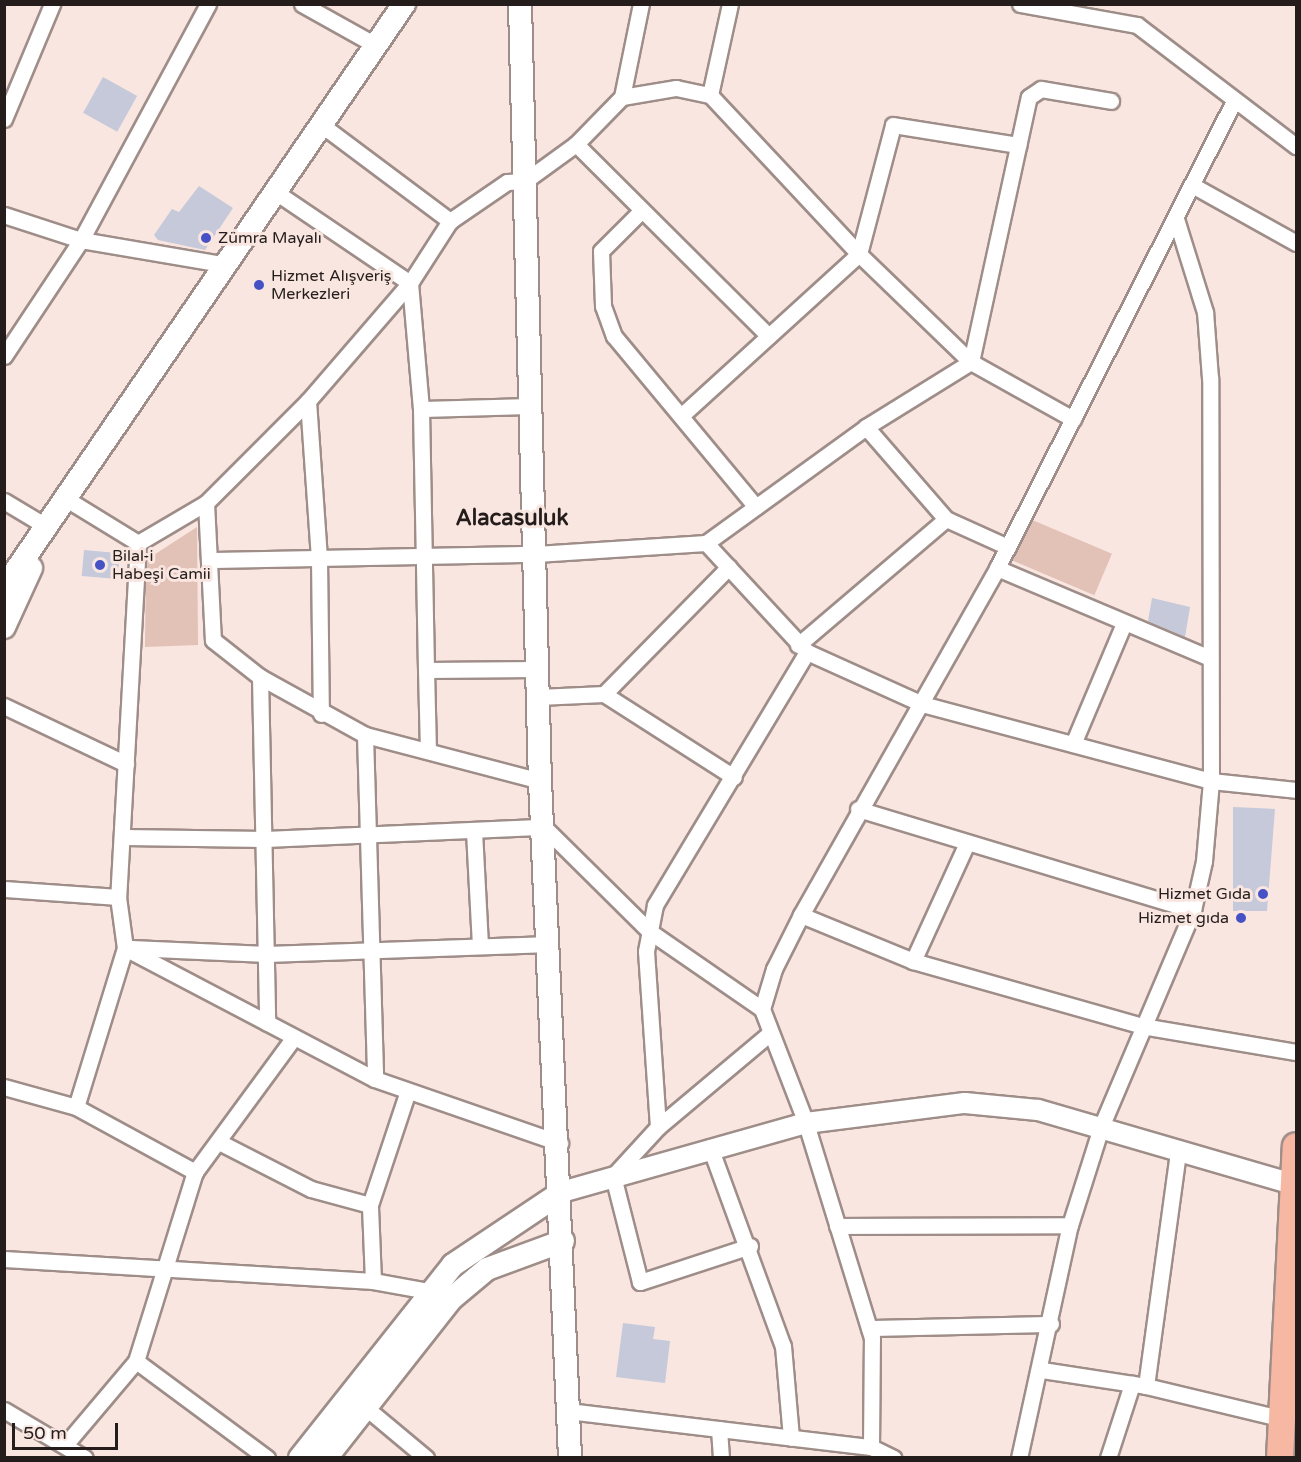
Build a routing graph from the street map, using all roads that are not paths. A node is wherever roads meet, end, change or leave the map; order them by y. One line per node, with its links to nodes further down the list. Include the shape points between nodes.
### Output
1 (52, 4): 15 (street)
2 (208, 4): 27 (street)
3 (302, 4): 10 (street)
4 (404, 4): 10 (main road)
5 (412, 4): 10 (main road)
6 (641, 4): 12 (street)
7 (730, 4): 11 (street)
8 (1020, 4): 14 (street, via 1137,25)
9 (517, 10): 20 (main road)
10 (377, 46): 16 (main road)
11 (710, 95): 12 (street, via 676,88); 29 (street)
12 (622, 97): 17 (street)
13 (1111, 101): 18 (street, via 1041,89 1029,97)
14 (1234, 101): 19 (street); 21 (street)
15 (4, 118)
16 (323, 126): 22 (main road); 26 (street)
17 (576, 144): 20 (street); 23 (street)
18 (1018, 145): 29 (street, via 893,124); 34 (street)
19 (1296, 146)
20 (525, 180): 26 (street, via 507,182); 36 (main road)
21 (1192, 185): 25 (street); 28 (street)
22 (277, 193): 30 (main road); 31 (street)
23 (642, 210): 32 (street); 38 (street, via 602,252 603,306 614,336)
24 (4, 215): 27 (street)
25 (1176, 219): 39 (street); 60 (street, via 1205,312 1210,378)
26 (450, 221): 31 (street)
27 (81, 240): 30 (street); 33 (street)
28 (1296, 243)
29 (859, 254): 32 (street); 34 (street)
30 (227, 265): 41 (main road)
31 (410, 284): 35 (street); 37 (street)
32 (769, 336): 38 (street)
33 (4, 356)
34 (971, 362): 39 (street); 40 (street)
35 (309, 401): 43 (street); 52 (street)
36 (531, 406): 37 (street); 50 (main road)
37 (421, 409): 51 (street)
38 (682, 415): 44 (street)
39 (1073, 419): 49 (street)
40 (866, 427): 44 (street); 45 (street)
41 (68, 500): 46 (main road); 47 (street)
42 (4, 501): 46 (street)
43 (206, 503): 47 (street); 53 (street)
44 (756, 507): 48 (street)
45 (946, 519): 49 (street); 59 (street)
46 (49, 528): 56 (main road); 58 (main road)
47 (138, 543): 72 (street)
48 (706, 543): 50 (street); 54 (street)
49 (1008, 547): 55 (street)
50 (536, 554): 51 (street); 61 (main road)
51 (426, 557): 52 (street); 62 (street)
52 (319, 558): 53 (street); 68 (street)
53 (213, 560): 63 (street, via 213,640)
54 (729, 567): 59 (street); 64 (street)
55 (997, 568): 57 (street); 66 (street)
56 (4, 588)
57 (1124, 623): 60 (street); 70 (street)
58 (4, 627)
59 (803, 648): 66 (street); 73 (street)
60 (1210, 658): 75 (street)
61 (537, 669): 62 (street); 65 (main road)
62 (426, 670): 71 (street)
63 (260, 677): 68 (street); 82 (street)
64 (604, 694): 65 (street); 73 (street)
65 (538, 697): 74 (main road)
66 (922, 704): 70 (street); 77 (street)
67 (4, 706): 72 (street)
68 (321, 714): 69 (street)
69 (365, 735): 71 (street); 80 (street)
70 (1073, 744): 75 (street)
71 (428, 751): 74 (street)
72 (126, 764): 81 (street)
73 (734, 777): 88 (street, via 655,905)
74 (540, 781): 78 (main road)
75 (1210, 781): 76 (street); 86 (street)
76 (1296, 790)
77 (858, 809): 83 (street); 87 (street)
78 (544, 826): 79 (street); 88 (street); 89 (main road)
79 (474, 831): 80 (street); 90 (street)
80 (368, 834): 82 (street); 92 (street)
81 (124, 837): 82 (street); 85 (street)
82 (265, 839): 93 (street)
83 (967, 843): 86 (street); 94 (street)
84 (4, 890): 85 (street)
85 (118, 897): 91 (street)
86 (1193, 910): 97 (street)
87 (801, 915): 94 (street); 95 (street, via 774,969)
88 (649, 931): 95 (street); 107 (street, via 646,951)
89 (550, 944): 90 (street); 109 (main road)
90 (480, 945): 92 (street)
91 (125, 948): 93 (street); 96 (street); 104 (street)
92 (371, 949): 93 (street); 101 (street)
93 (267, 954): 96 (street)
94 (913, 961): 97 (street)
95 (762, 1009): 98 (street)
96 (267, 1023): 99 (street)
97 (1143, 1026): 100 (street); 106 (street)
98 (770, 1032): 105 (street); 107 (street)
99 (292, 1040): 101 (street); 108 (street)
100 (1296, 1052)
101 (375, 1079): 103 (street)
102 (4, 1087): 104 (street)
103 (408, 1091): 109 (street); 117 (street)
104 (76, 1107): 113 (street)
105 (806, 1124): 106 (street, via 965,1102 1038,1110); 111 (street); 118 (street)
106 (1101, 1126): 112 (street); 119 (street)
107 (658, 1127): 114 (street)
108 (221, 1143): 113 (street); 117 (street, via 311,1189)
109 (560, 1143): 116 (main road)
110 (1296, 1146): 115 (highway)
111 (710, 1147): 114 (street); 121 (street)
112 (1178, 1152): 115 (street); 130 (street)
113 (195, 1172): 123 (street)
114 (613, 1176): 116 (street); 121 (street, via 640,1282)
115 (1296, 1185): 134 (highway)
116 (562, 1192): 120 (main road); 125 (main road, via 453,1265)
117 (370, 1205): 124 (street)
118 (837, 1226): 119 (street); 127 (street)
119 (1070, 1226): 126 (street)
120 (563, 1241): 125 (main road, via 487,1269); 133 (main road)
121 (750, 1246): 136 (street, via 783,1346)
122 (4, 1259): 123 (street)
123 (162, 1272): 124 (street); 128 (street)
124 (373, 1281): 125 (street)
125 (442, 1294): 131 (main road); 141 (main road)
126 (1051, 1324): 127 (street); 129 (street)
127 (869, 1328): 138 (street, via 875,1394)
128 (136, 1360): 137 (street); 140 (street)
129 (1042, 1370): 130 (street); 147 (street)
130 (1139, 1385): 134 (street); 148 (street)
131 (365, 1407): 142 (main road); 143 (street)
132 (4, 1410): 137 (street)
133 (568, 1411): 135 (street); 144 (main road)
134 (1283, 1419): 149 (highway)
135 (719, 1429): 136 (street); 145 (street)
136 (791, 1438): 138 (street)
137 (65, 1445): 139 (street)
138 (871, 1447): 146 (street)
139 (84, 1458)
140 (267, 1458)
141 (300, 1458)
142 (326, 1458)
143 (426, 1458)
144 (570, 1458)
145 (721, 1458)
146 (894, 1458)
147 (1019, 1458)
148 (1107, 1458)
149 (1281, 1458)

